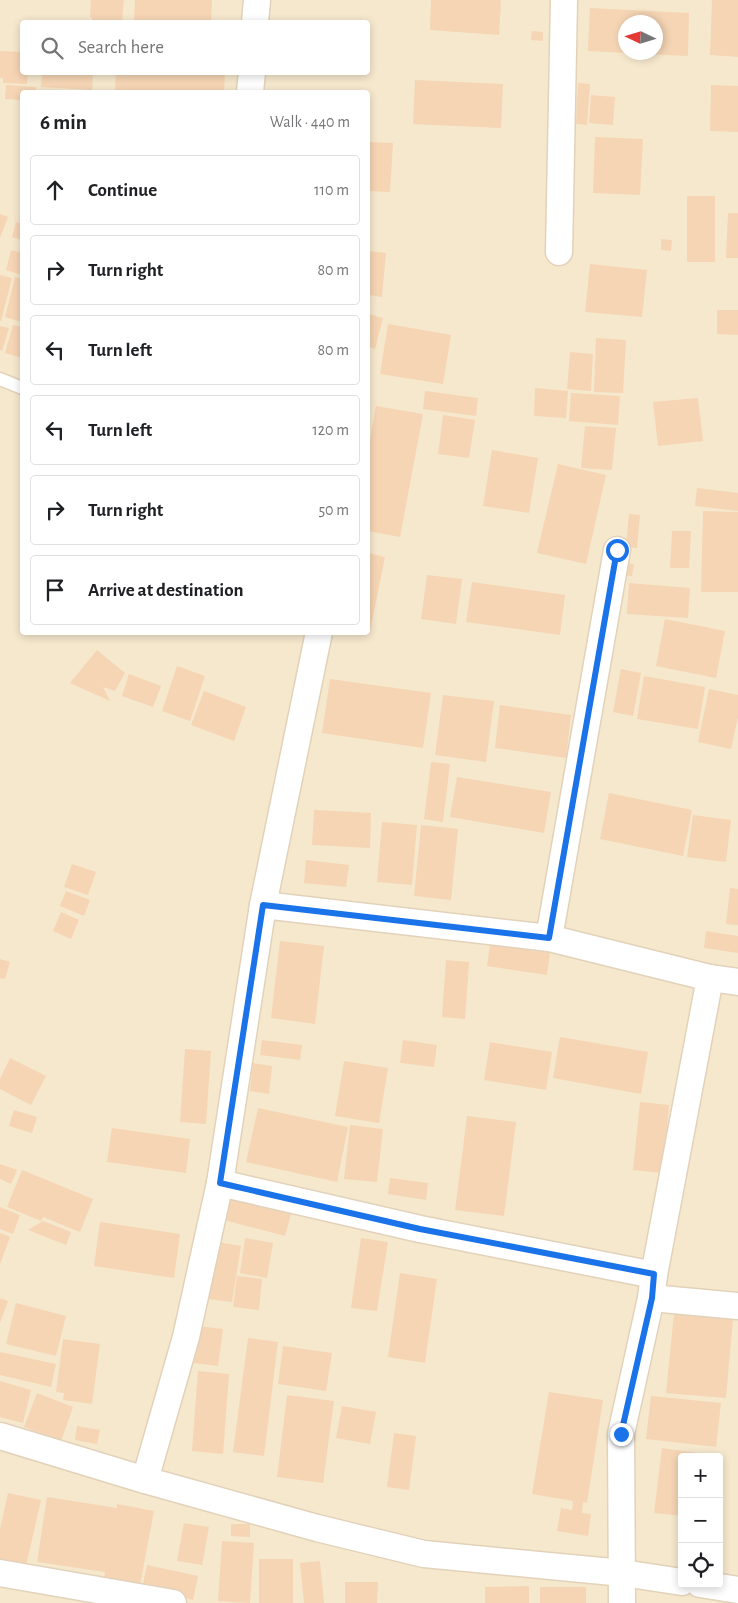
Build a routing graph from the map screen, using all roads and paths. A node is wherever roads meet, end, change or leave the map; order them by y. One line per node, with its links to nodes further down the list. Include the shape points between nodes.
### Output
1 (256, 0): 3 (street)
2 (564, 0): 6 (street)
3 (255, 20)
4 (252, 75): 5 (street)
5 (250, 90)
6 (559, 252)
7 (0, 379): 8 (lane)
8 (20, 387)
9 (617, 550): 12 (street)
10 (318, 635): 11 (street)
11 (263, 905): 12 (street); 15 (street)
12 (549, 938): 13 (street)
13 (710, 978): 14 (street); 16 (street)
14 (738, 982)
15 (220, 1183): 16 (street); 19 (street, via 186,1337)
16 (653, 1286): 17 (street); 20 (street, via 621,1434)
17 (738, 1306)
18 (0, 1436): 19 (street)
19 (144, 1480): 20 (street, via 424,1554)
20 (623, 1573): 22 (street); 26 (street)
21 (0, 1574): 25 (street)
22 (678, 1581)
23 (723, 1588): 24 (street)
24 (738, 1590)
25 (173, 1603)
26 (622, 1603)

